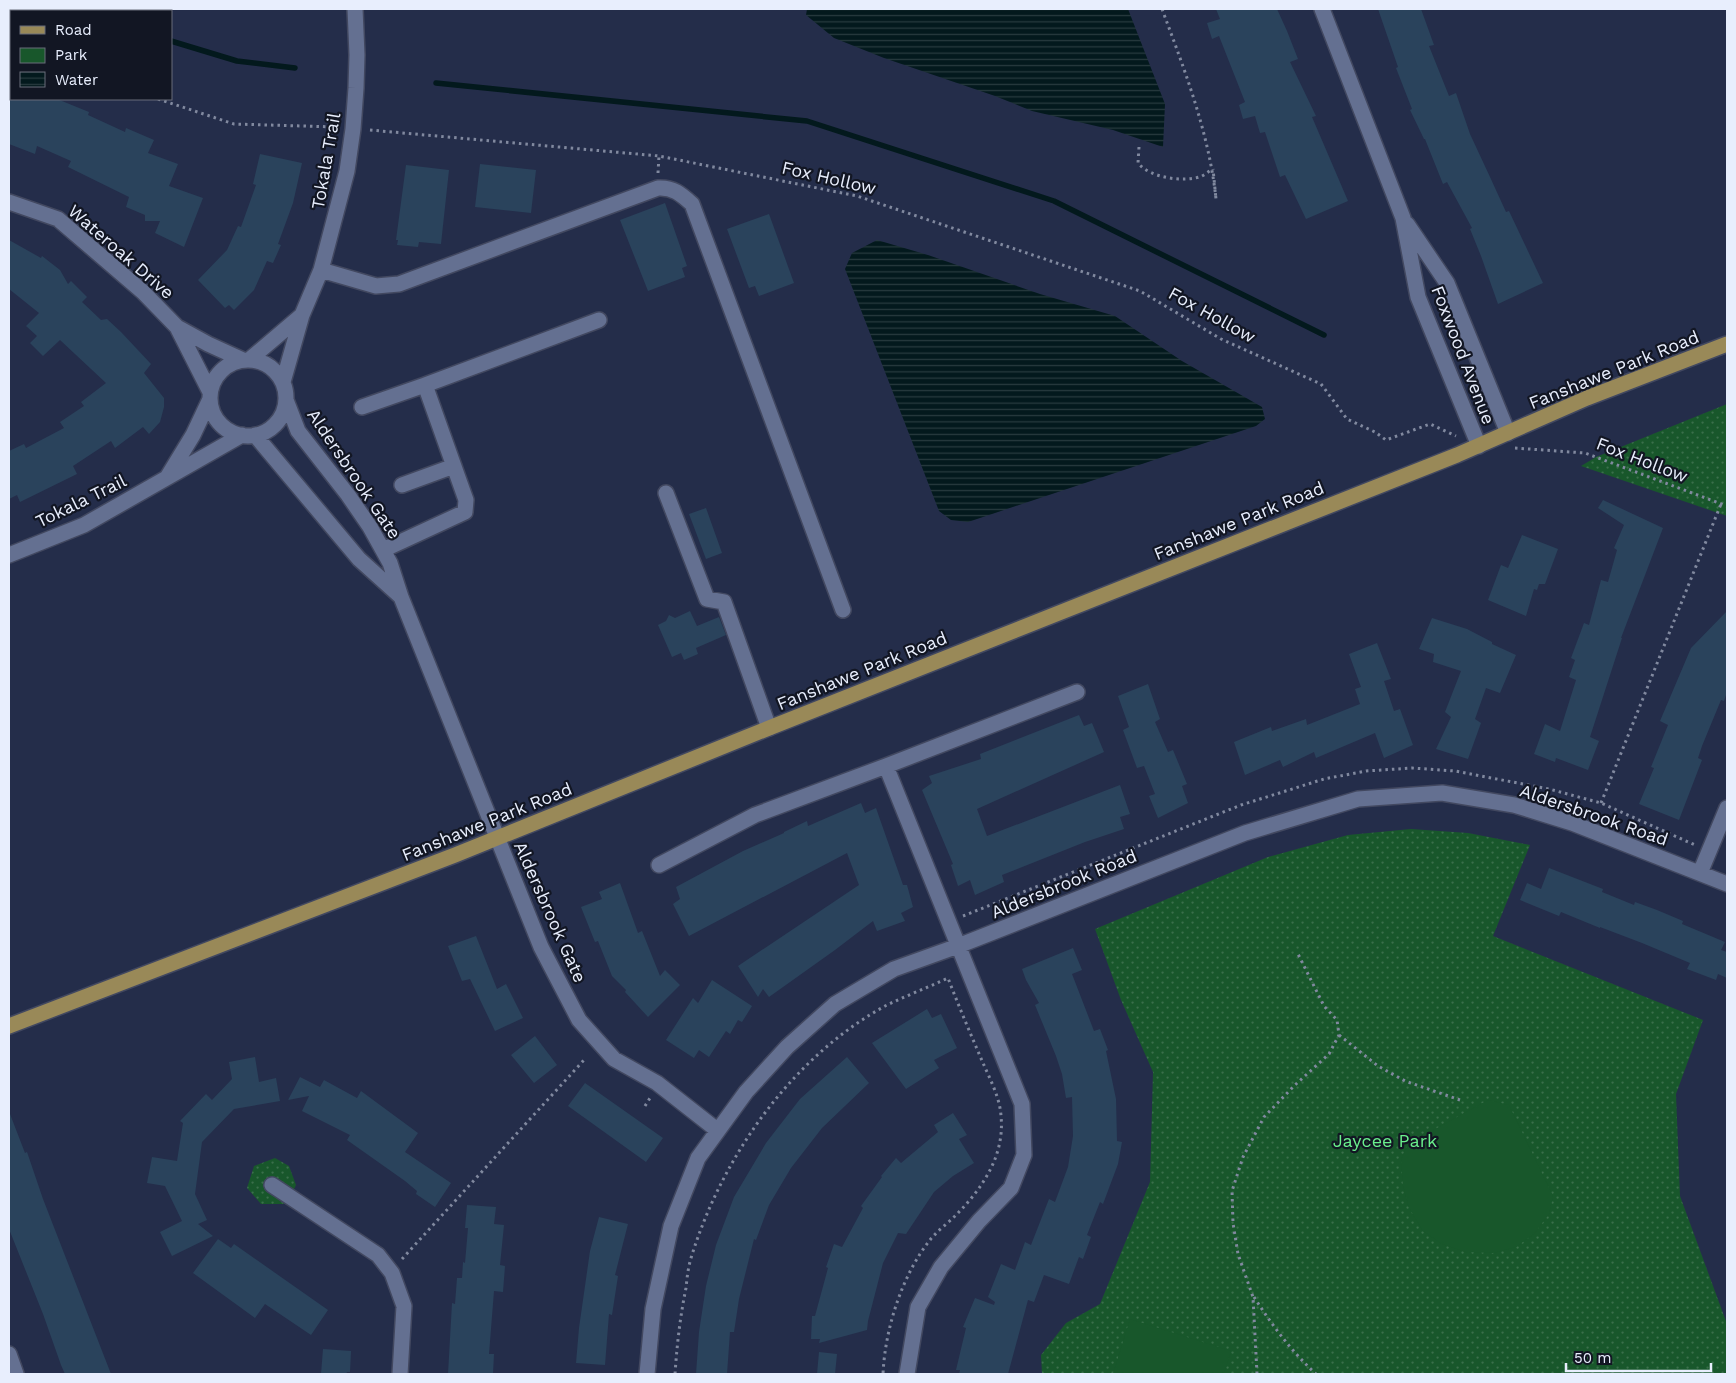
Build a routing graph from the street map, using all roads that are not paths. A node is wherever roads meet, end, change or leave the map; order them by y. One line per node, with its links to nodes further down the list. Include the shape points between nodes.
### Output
1 (355, 9): 5 (street, Tokala Trail, via 358,54 353,128 347,172)
2 (1322, 9): 4 (street, Foxwood Avenue)
3 (9, 202): 8 (street, Wateroak Drive, via 58,219 143,292)
4 (1404, 218): 17 (street, Foxwood Avenue, via 1447,283); 18 (street, Foxwood Avenue, via 1418,297)
5 (321, 270): 6 (street, Tokala Trail); 26 (street, via 376,286 399,284 658,188 667,187 679,192 692,204)
6 (302, 314): 10 (street, Tokala Trail); 11 (street, Tokala Trail)
7 (599, 320): 12 (street)
8 (177, 327): 10 (street, Wateroak Drive); 13 (street, Wateroak Drive)
9 (1727, 344): 17 (main road, Fanshawe Park Road, via 1587,398)
10 (246, 360): 11 (street, via 270,366); 13 (street, via 233,362 218,374)
11 (283, 382): 14 (street)
12 (424, 385): 15 (street); 19 (street)
13 (210, 396): 16 (street, via 212,412 219,423 229,431); 20 (street, Tokala Trail, via 193,435)
14 (286, 400): 16 (street, via 276,423 266,431); 23 (street, Aldersbrook Gate, via 298,431 348,495)
15 (362, 406)
16 (248, 435): 20 (street, Tokala Trail); 25 (street, Aldersbrook Gate, via 359,559)
17 (1508, 440): 18 (main road, Fanshawe Park Road)
18 (1479, 446): 28 (main road, Fanshawe Park Road)
19 (454, 466): 21 (street); 23 (street, via 466,500 464,512)
20 (167, 477): 24 (street, Tokala Trail, via 84,525)
21 (402, 485)
22 (666, 493): 28 (street, via 708,599 724,602)
23 (383, 550): 25 (street, Aldersbrook Gate)
24 (9, 555)
25 (401, 597): 31 (street, Aldersbrook Gate)
26 (843, 610)
27 (1077, 692): 29 (street)
28 (769, 728): 31 (main road, Fanshawe Park Road)
29 (886, 766): 32 (street, via 755,815); 35 (street)
30 (1727, 808): 33 (street)
31 (498, 838): 36 (main road, Fanshawe Park Road); 37 (street, Aldersbrook Gate, via 541,947 578,1020 614,1059 658,1083)
32 (659, 865)
33 (1700, 872): 34 (street, Aldersbrook Road); 35 (street, Aldersbrook Road, via 1514,805 1442,793 1358,799 1245,832)
34 (1727, 884)
35 (958, 946): 37 (street, Aldersbrook Road, via 894,969 835,1004 787,1047); 43 (street, via 1022,1104 1024,1155 1011,1188 978,1221 941,1267 918,1307)
36 (9, 1026)
37 (717, 1130): 42 (street, Aldersbrook Road, via 698,1158 671,1226 653,1309)
38 (272, 1185): 41 (street, via 378,1255 392,1273 404,1306)
39 (9, 1354): 40 (street)
40 (16, 1374)
41 (400, 1374)
42 (647, 1374)
43 (907, 1374)

